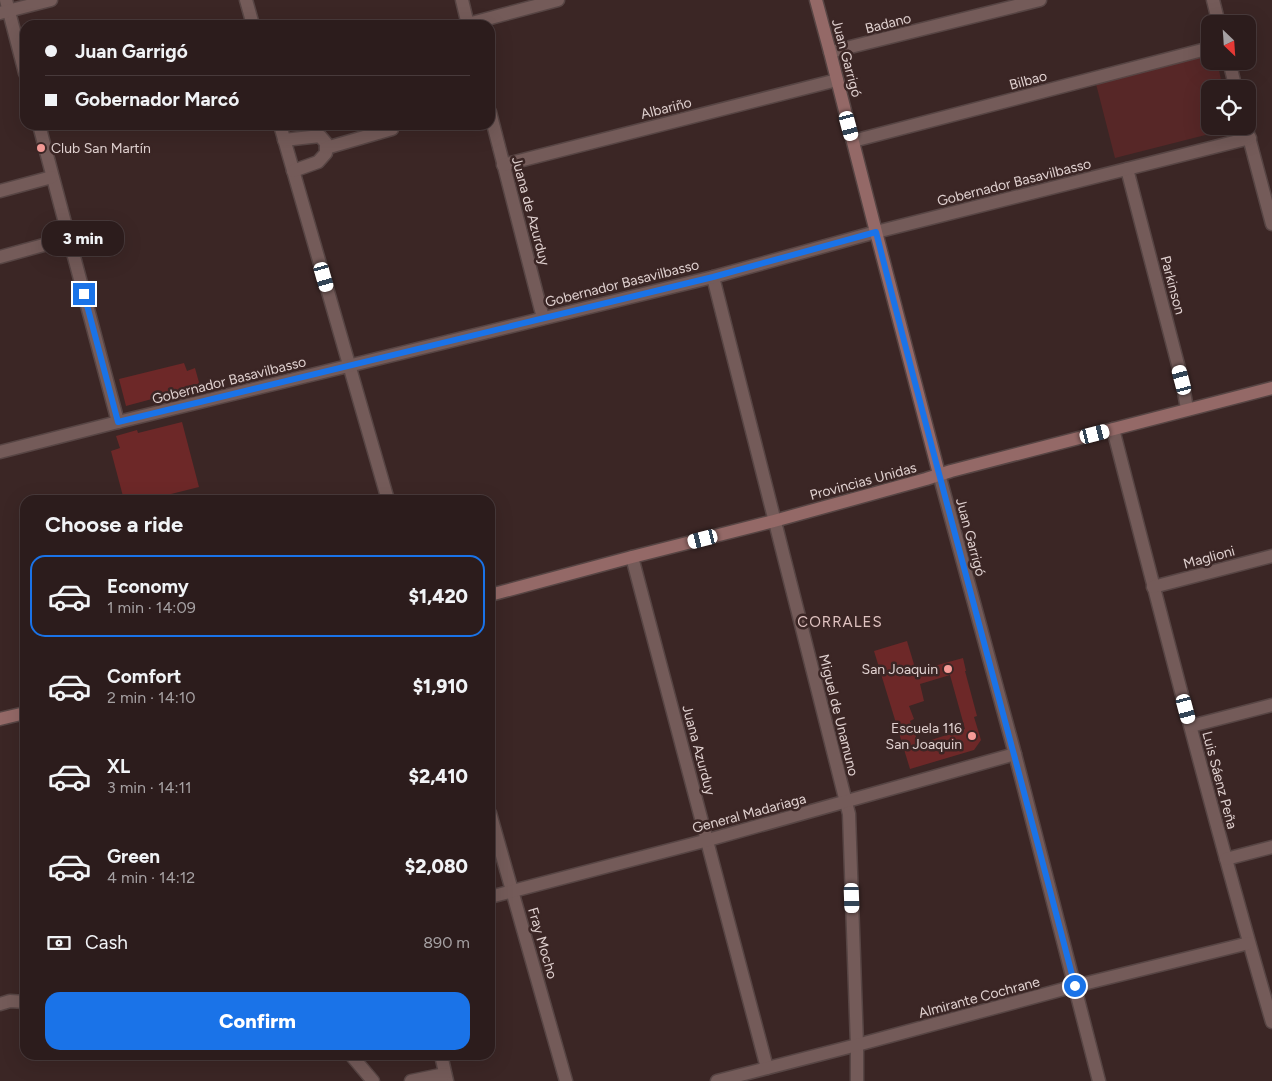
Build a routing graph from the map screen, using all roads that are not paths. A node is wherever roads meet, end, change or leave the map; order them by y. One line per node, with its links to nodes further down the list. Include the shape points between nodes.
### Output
1 (50, 0): 8 (street)
2 (246, 0): 10 (street)
3 (462, 0): 11 (street)
4 (558, 0): 12 (street)
5 (816, 0): 14 (street, Juan Garrigó)
6 (1040, 0): 14 (street, Badano)
7 (1213, 0): 9 (street)
8 (5, 8): 15 (street)
9 (1217, 15)
10 (252, 20)
11 (467, 20)
12 (483, 20)
13 (1201, 50): 24 (street, Bilbao)
14 (830, 52): 16 (street, Juan Garrigó)
15 (20, 57)
16 (837, 80): 24 (street, Juan Garrigó); 26 (street, Albariño)
17 (40, 130): 29 (street)
18 (281, 130): 23 (street)
19 (389, 130): 25 (street)
20 (494, 130): 26 (street, Juana de Azurduy)
21 (1238, 135): 27 (street, Gobernador Basavilbasso)
22 (1249, 135): 31 (street)
23 (284, 140): 25 (street, via 320,136); 28 (street)
24 (853, 141): 32 (street, Juan Garrigó)
25 (326, 148): 28 (street, via 318,162)
26 (503, 165): 36 (street, Juana de Azurduy)
27 (1127, 168): 32 (street, Gobernador Basavilbasso); 39 (street, Parkinson)
28 (293, 171): 37 (street)
29 (52, 177): 30 (street); 33 (street)
30 (0, 191)
31 (1272, 224)
32 (876, 232): 35 (street, Gobernador Basavilbasso); 43 (street, Juan Garrigó)
33 (69, 238): 34 (street); 40 (street)
34 (0, 257)
35 (713, 277): 36 (street, Gobernador Basavilbasso); 45 (street, Miguel de Unamuno)
36 (543, 318): 37 (street, Gobernador Basavilbasso)
37 (350, 366): 40 (street, Gobernador Basavilbasso); 44 (street)
38 (1272, 388): 39 (street, Provincias Unidas)
39 (1187, 410): 41 (street, Provincias Unidas)
40 (118, 422): 42 (street, Gobernador Basavilbasso)
41 (1113, 429): 43 (street, Provincias Unidas); 48 (street, Luis Sáenz Peña)
42 (0, 452)
43 (939, 474): 45 (street, Provincias Unidas); 54 (street, Juan Garrigó)
44 (387, 495)
45 (774, 521): 46 (street, Provincias Unidas); 55 (street, Miguel de Unamuno)
46 (632, 556): 49 (street, Provincias Unidas); 57 (street, Juana Azurduy)
47 (1272, 556): 48 (street, Maglioni)
48 (1153, 587): 53 (street, Luis Sáenz Peña)
49 (495, 594)
50 (1272, 705): 53 (street)
51 (20, 714): 52 (street)
52 (0, 719)
53 (1191, 726): 59 (street, Luis Sáenz Peña)
54 (1014, 754): 55 (street, General Madariaga); 63 (street, Juan Garrigó)
55 (846, 801): 57 (street, General Madariaga); 67 (street, Miguel de Unamuno, via 850,824)
56 (495, 830): 60 (street, Fray Mocho)
57 (708, 840): 60 (street, General Madariaga); 70 (street, Juana Azurduy)
58 (1272, 847): 59 (street)
59 (1226, 859): 62 (street, Luis Sáenz Peña)
60 (513, 891): 61 (street, General Madariaga); 74 (street, Fray Mocho)
61 (495, 896)
62 (1249, 943): 63 (street, Almirante Cochrane); 66 (street, Luis Sáenz Peña)
63 (1075, 986): 67 (street, Almirante Cochrane); 77 (street, Juan Garrigó)
64 (20, 1002): 65 (street)
65 (0, 1004)
66 (1272, 1022)
67 (857, 1045): 70 (street, Almirante Cochrane); 76 (street, Miguel de Unamuno)
68 (355, 1060): 72 (street)
69 (442, 1060): 71 (street)
70 (767, 1068): 75 (street, Almirante Cochrane)
71 (446, 1077): 73 (street)
72 (373, 1081)
73 (411, 1081)
74 (566, 1081)
75 (717, 1081)
76 (857, 1081)
77 (1099, 1081)

